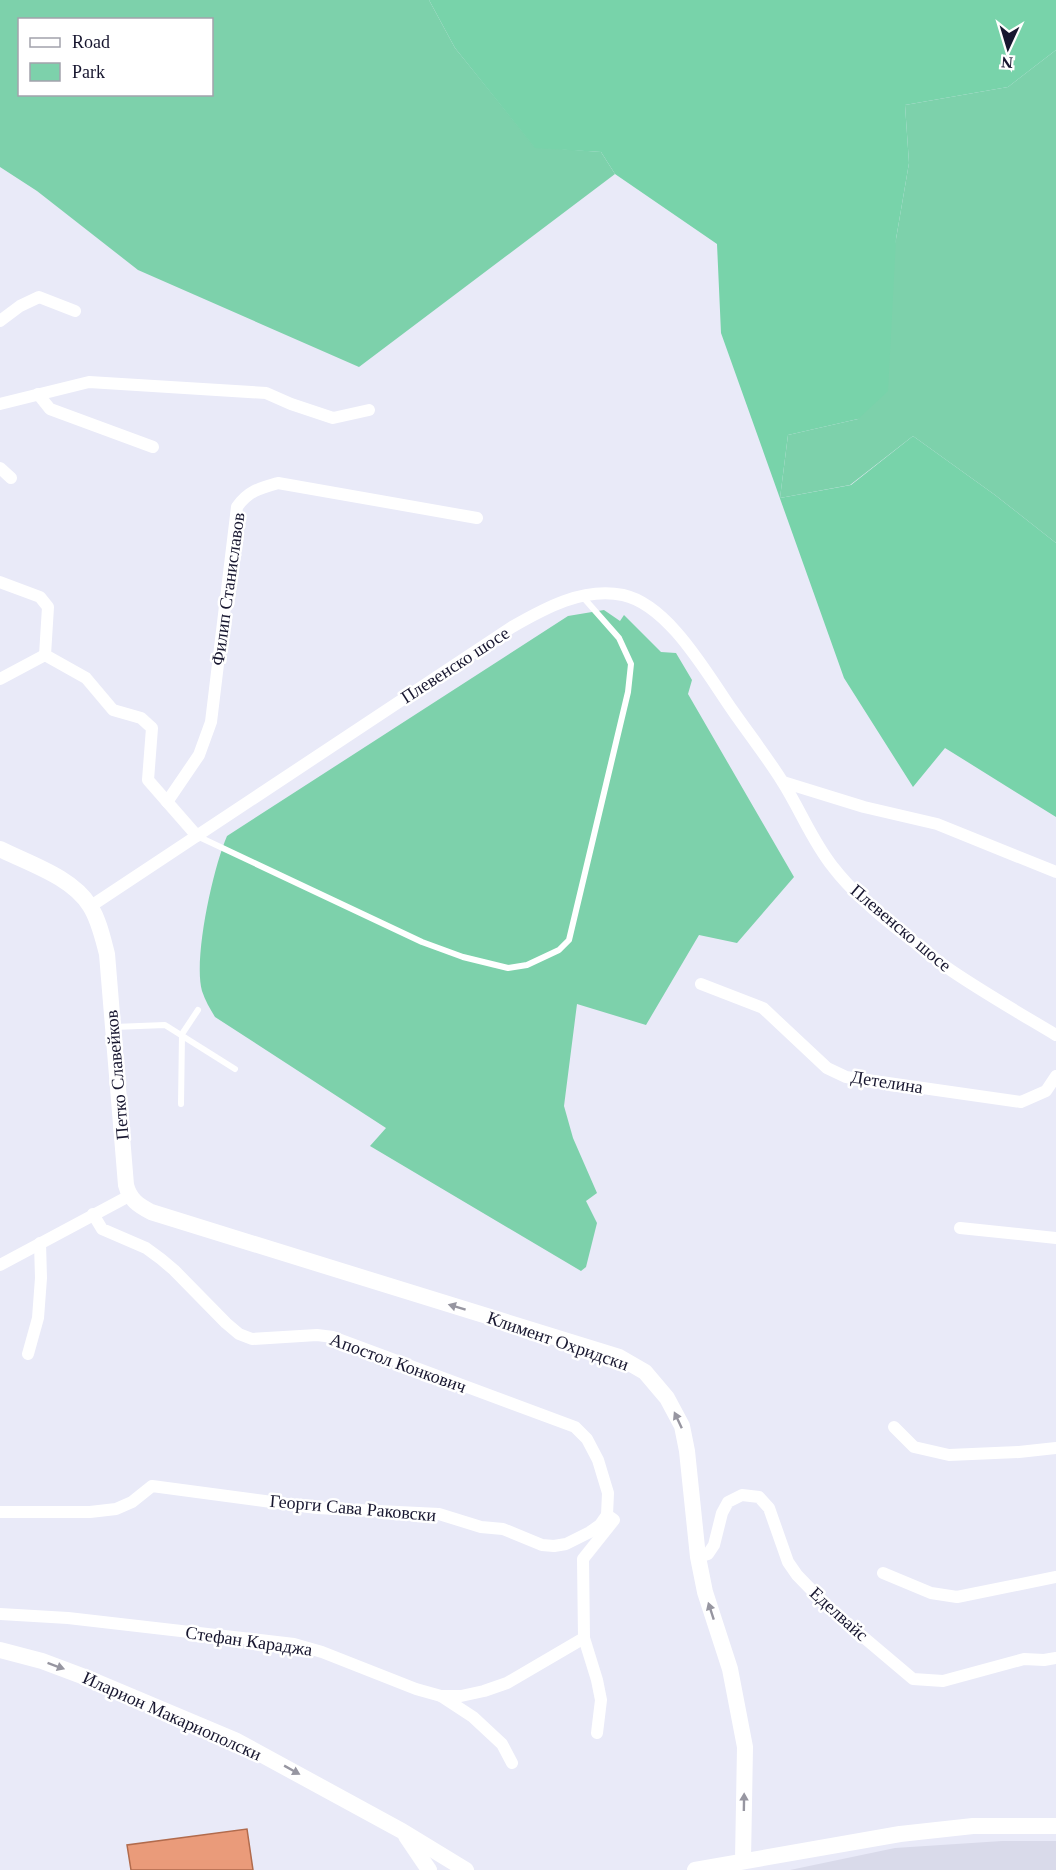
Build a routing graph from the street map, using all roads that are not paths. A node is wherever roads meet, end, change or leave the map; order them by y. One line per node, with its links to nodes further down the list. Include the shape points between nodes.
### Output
1 (75, 311): 2 (street, via 39,297)
2 (0, 321)
3 (38, 394): 4 (street); 5 (street, via 89,382 266,393 333,418); 6 (street, via 50,409)
4 (0, 404)
5 (369, 410)
6 (153, 447)
7 (0, 468): 8 (street)
8 (11, 478)
9 (477, 518): 15 (street, Филип Станиславов, via 278,483 245,496 237,507 211,722 199,755)
10 (0, 582): 12 (street, via 40,597 48,607)
11 (582, 596): 14 (street, Плевенско шосе, via 634,598 670,626); 16 (street, Плевенско шосе, via 542,610 512,627); 16 (lane, via 619,638 631,664 628,692 569,940 559,950 527,965 508,968 463,957 422,942)
12 (45, 656): 13 (street); 15 (street, via 86,678 113,710 141,718 152,728 148,780)
13 (0, 679)
14 (783, 782): 18 (street, via 937,824); 24 (street, Плевенско шосе, via 822,852 859,895 950,970)
15 (167, 802): 16 (street)
16 (197, 836): 19 (street, Плевенско шосе)
17 (0, 849): 19 (street, via 59,878)
18 (1056, 872)
19 (91, 906): 22 (street, Петко Славейков, via 108,954)
20 (701, 984): 26 (street, Детелина, via 763,1008 827,1068 846,1077 1021,1102 1046,1091)
21 (198, 1010): 23 (lane)
22 (113, 1028): 23 (lane, via 165,1024); 28 (street, Петко Славейков)
23 (182, 1034): 25 (lane); 27 (lane)
24 (1056, 1035)
25 (235, 1069)
26 (1056, 1076)
27 (181, 1104)
28 (129, 1196): 29 (street); 39 (street, Климент Охридски, one-way to 28, via 682,1426 667,1398 645,1372 619,1358 151,1212)
29 (93, 1214): 32 (street); 38 (street, Апостол Конкович, via 102,1228 161,1258 239,1334 252,1339 333,1337 575,1427 598,1460 608,1493)
30 (960, 1228): 31 (street)
31 (1056, 1238)
32 (40, 1243): 33 (street); 34 (street, via 38,1318)
33 (0, 1265)
34 (28, 1354)
35 (894, 1427): 36 (street, via 914,1447 949,1455)
36 (1056, 1448)
37 (0, 1512): 38 (street, Георги Сава Раковски, via 116,1509 152,1486 317,1508 439,1514 481,1527 503,1528 542,1545 554,1546 590,1532)
38 (607, 1515): 43 (street, via 614,1520 583,1559)
39 (698, 1557): 45 (street, Еделвайс, via 708,1554 714,1545 728,1502 742,1495 759,1497 769,1508 788,1562 797,1575 829,1608 913,1679 943,1681 1024,1659); 51 (street, Климент Охридски, one-way to 39, via 745,1747 730,1669)
40 (883, 1573): 41 (street, via 931,1593 957,1597)
41 (1056, 1577)
42 (0, 1614): 46 (street, Стефан Караджа, via 294,1644)
43 (584, 1638): 46 (street, Стефан Караджа, via 507,1683 461,1696); 47 (street, via 601,1700)
44 (0, 1650): 50 (street, Иларион Макариополски, one-way to 50, via 90,1679 235,1740)
45 (1056, 1658)
46 (441, 1695): 48 (street, via 502,1744)
47 (597, 1733)
48 (512, 1763)
49 (1056, 1826): 51 (street, via 973,1826 900,1833)
50 (402, 1831): 52 (street, Иларион Макариополски); 53 (street, Иларион Макариополски)
51 (743, 1860): 54 (street)
52 (429, 1870)
53 (466, 1870)
54 (695, 1870)

